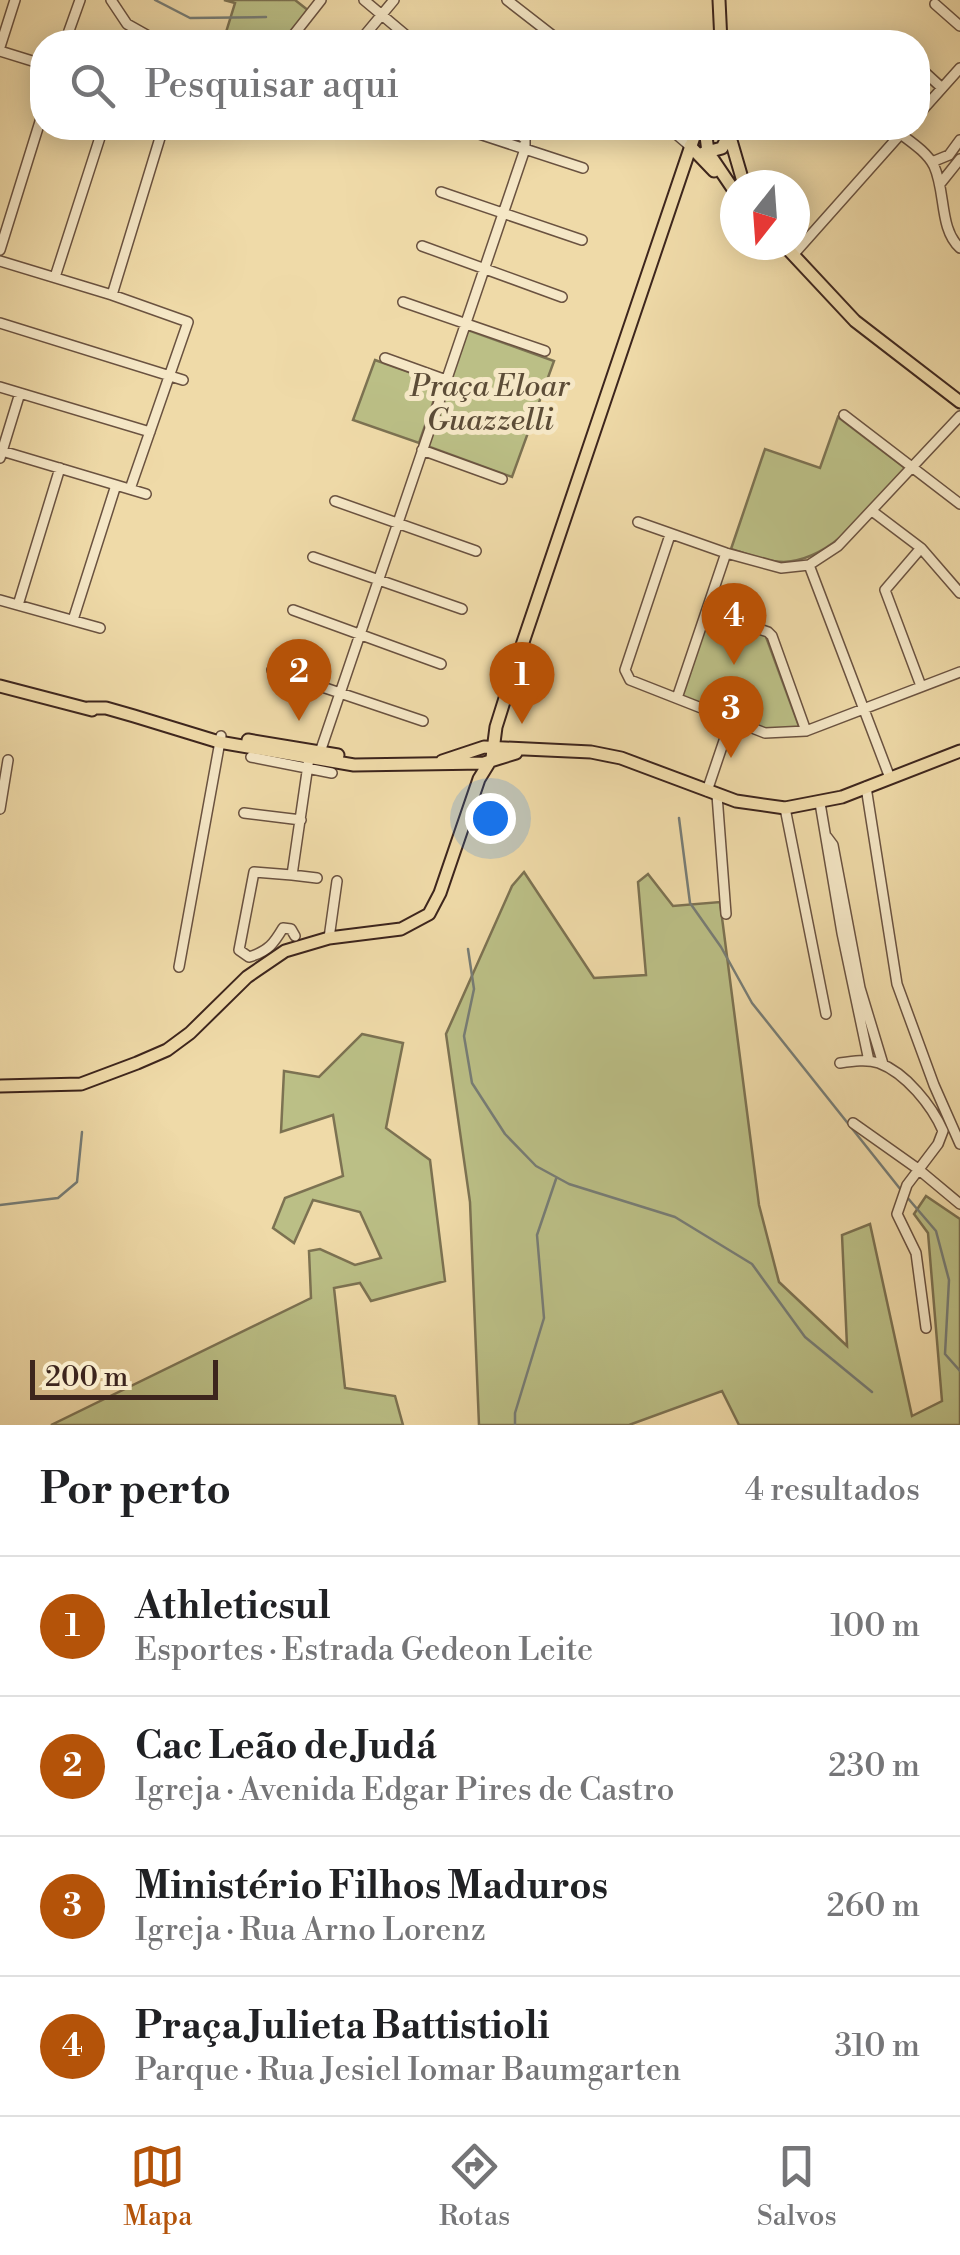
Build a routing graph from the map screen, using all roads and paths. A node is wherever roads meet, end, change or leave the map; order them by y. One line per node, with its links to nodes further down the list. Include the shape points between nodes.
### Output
1 (15, 0): 21 (street)
2 (80, 0): 14 (street)
3 (111, 0): 15 (street)
4 (302, 0): 11 (street)
5 (321, 0): 11 (street)
6 (364, 0): 12 (street)
7 (394, 0): 12 (street)
8 (507, 0): 19 (street)
9 (719, 0): 20 (main road)
10 (935, 4): 13 (street)
11 (314, 10): 16 (street)
12 (382, 15): 17 (street); 18 (street)
13 (960, 26)
14 (69, 30)
15 (136, 30)
16 (298, 30)
17 (369, 30)
18 (400, 30)
19 (546, 30)
20 (720, 30)
21 (0, 49): 22 (street)
22 (30, 60)
23 (960, 68): 25 (street)
24 (930, 77): 25 (street)
25 (942, 88): 26 (street)
26 (930, 102)
27 (34, 140): 53 (street)
28 (98, 140): 57 (street)
29 (159, 140): 58 (street)
30 (496, 140): 40 (street)
31 (525, 140): 40 (street)
32 (696, 140): 112 (main road)
33 (699, 140): 44 (main road)
34 (704, 140): 35 (main road, via 725,146)
35 (726, 140)
36 (730, 140): 45 (main road)
37 (891, 140): 49 (street)
38 (910, 140): 42 (street)
39 (960, 140): 42 (street)
40 (525, 150): 43 (street); 48 (street)
41 (960, 158): 46 (street)
42 (932, 162): 46 (street)
43 (583, 168)
44 (722, 170)
45 (734, 170)
46 (940, 184): 52 (street, via 948,235)
47 (441, 192): 48 (street)
48 (503, 214): 50 (street); 56 (street)
49 (810, 226)
50 (582, 240)
51 (422, 246): 56 (street)
52 (960, 248)
53 (0, 250)
54 (797, 260): 69 (main road, via 855,322)
55 (0, 261): 57 (street)
56 (484, 270): 59 (street); 62 (street)
57 (55, 278): 58 (street)
58 (112, 294): 65 (street, via 188,322)
59 (562, 296)
60 (403, 302): 62 (street)
61 (0, 323): 65 (street)
62 (465, 325): 63 (street); 66 (street)
63 (545, 351)
64 (385, 358): 66 (street)
65 (177, 379): 72 (street)
66 (446, 380): 73 (street)
67 (0, 387): 68 (street)
68 (20, 393): 72 (street); 74 (street)
69 (960, 402)
70 (844, 415): 75 (street)
71 (960, 416): 75 (street)
72 (150, 432): 79 (street)
73 (422, 450): 77 (street); 85 (street)
74 (1, 454): 76 (street)
75 (914, 466): 82 (street); 83 (street)
76 (60, 468): 78 (street); 95 (street)
77 (502, 479)
78 (116, 485): 79 (street); 99 (street)
79 (130, 489): 80 (street)
80 (146, 494)
81 (334, 501): 85 (street)
82 (960, 504)
83 (872, 511): 87 (street); 91 (street)
84 (638, 522): 86 (street)
85 (397, 523): 88 (street); 92 (street)
86 (670, 535): 89 (street); 108 (street, via 626,676)
87 (921, 548): 93 (street); 106 (street, via 885,590)
88 (476, 551)
89 (726, 553): 91 (street, via 782,568); 98 (street)
90 (313, 557): 92 (street)
91 (809, 565): 109 (street)
92 (378, 578): 96 (street); 101 (street)
93 (960, 593)
94 (0, 600): 95 (street)
95 (18, 605): 99 (street)
96 (462, 609)
97 (293, 610): 101 (street)
98 (707, 611): 108 (street); 113 (street, via 772,636)
99 (73, 620): 100 (street)
100 (100, 628)
101 (358, 634): 102 (street); 107 (street)
102 (441, 664)
103 (272, 670): 107 (street)
104 (960, 672): 106 (street)
105 (1, 686): 114 (main road)
106 (921, 686): 109 (street)
107 (339, 691): 110 (street); 120 (street)
108 (678, 698): 111 (street)
109 (864, 709): 113 (street); 125 (street)
110 (423, 720)
111 (731, 720): 113 (street, via 765,733); 127 (street)
112 (496, 727): 115 (main road); 116 (main road)
113 (806, 731)
114 (220, 739): 120 (main road); 140 (street)
115 (478, 748): 116 (main road); 122 (main road); 123 (main road)
116 (493, 748): 117 (main road); 123 (main road)
117 (525, 750): 123 (main road); 127 (main road, via 621,758)
118 (960, 751): 125 (main road)
119 (251, 757): 120 (street)
120 (314, 759): 122 (main road); 124 (street); 132 (street)
121 (8, 760): 130 (street)
122 (442, 761): 123 (main road)
123 (483, 762): 139 (main road, via 430,914 401,929)
124 (332, 773)
125 (890, 778): 126 (main road)
126 (866, 787): 128 (main road); 147 (street, via 898,984)
127 (712, 793): 129 (main road); 136 (street)
128 (820, 803): 129 (main road); 137 (street)
129 (785, 808): 141 (street)
130 (0, 809)
131 (244, 813): 132 (street)
132 (300, 820): 133 (street)
133 (292, 875): 134 (street); 138 (street, via 254,872 239,950 254,956 277,943 283,928)
134 (317, 878)
135 (337, 881): 139 (street)
136 (726, 914)
137 (846, 933): 142 (street); 144 (street)
138 (295, 936)
139 (328, 938): 145 (main road, via 273,957 168,1050 81,1084)
140 (179, 967)
141 (826, 1014)
142 (868, 1061): 143 (street); 144 (street)
143 (840, 1062)
144 (882, 1064): 148 (street, via 923,1097 943,1131)
145 (0, 1086)
146 (853, 1123): 148 (street)
147 (960, 1144)
148 (918, 1168): 149 (street); 150 (street, via 898,1214 916,1253)
149 (960, 1204)
150 (926, 1328)

